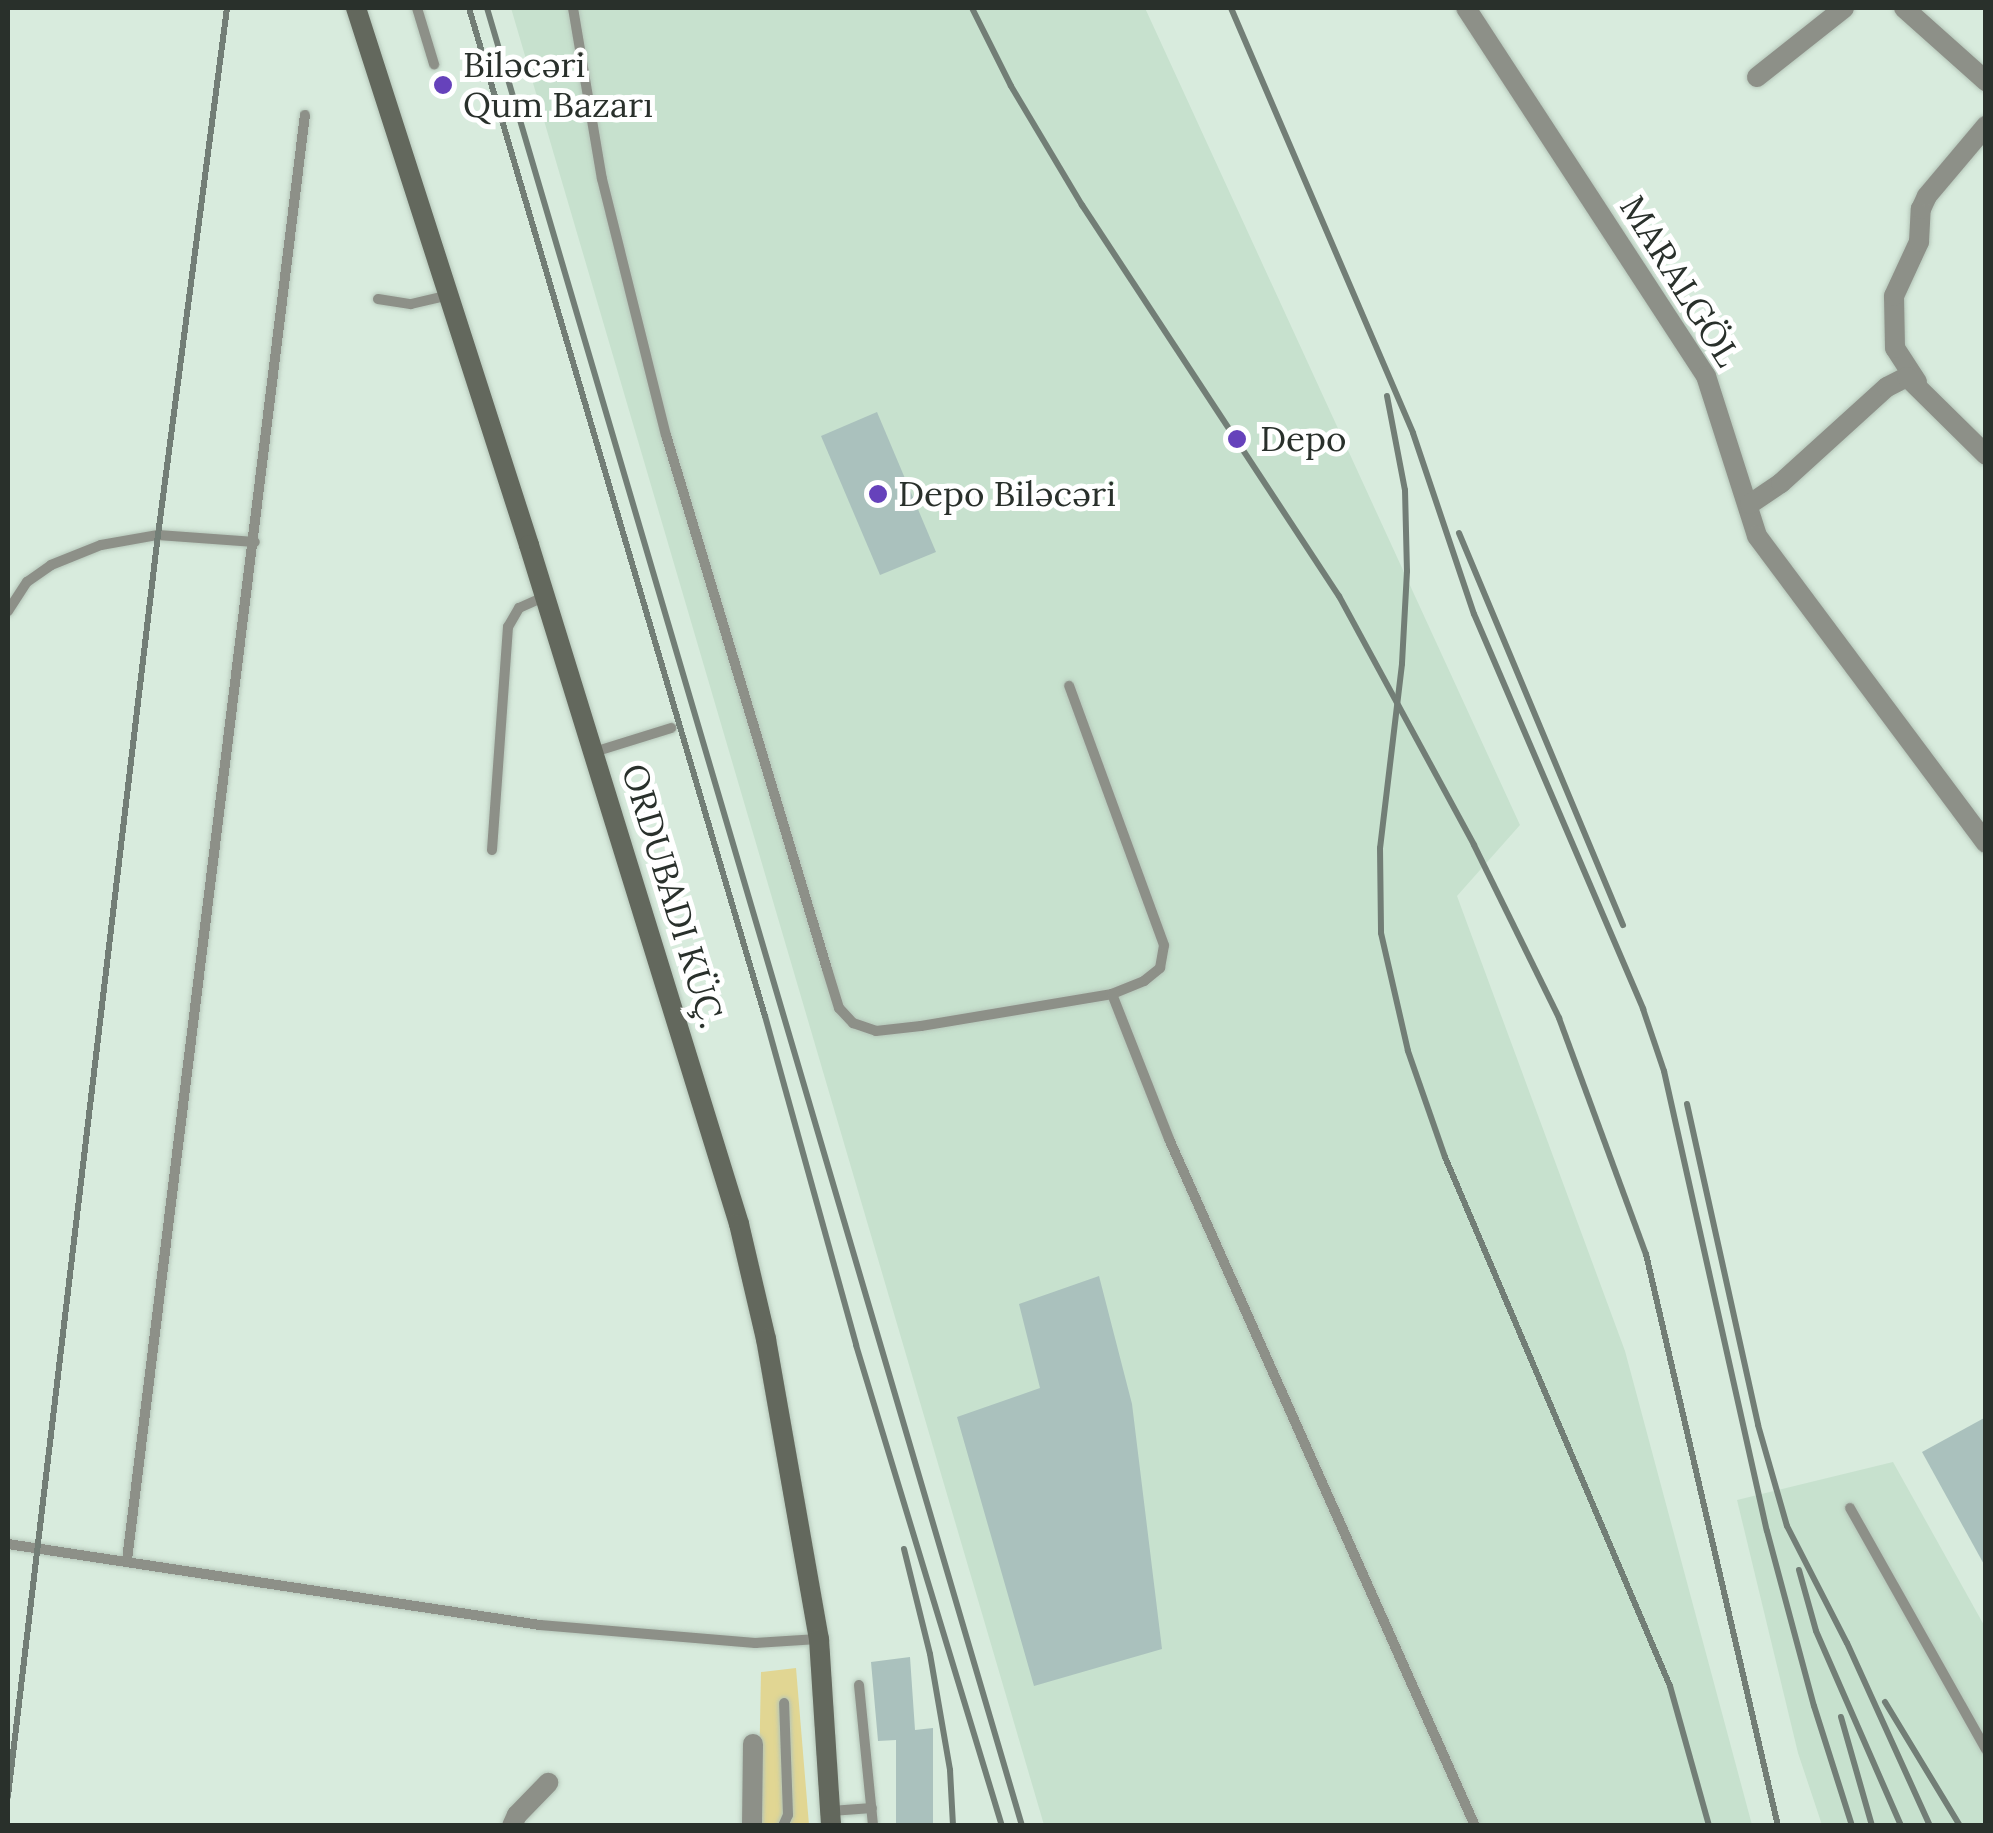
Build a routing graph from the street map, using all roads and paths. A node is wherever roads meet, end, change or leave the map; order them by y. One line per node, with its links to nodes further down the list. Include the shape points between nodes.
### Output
1 (356, 8): 12 (main road, ORDUBADI KÜÇ.)
2 (417, 8): 7 (lane)
3 (572, 8): 25 (lane, via 633,316 839,1008 853,1023 876,1031)
4 (1466, 8): 16 (street, MARALGÖL, via 1706,376)
5 (1844, 8): 8 (street)
6 (1904, 8): 9 (street)
7 (434, 64)
8 (1757, 77)
9 (1986, 82)
10 (306, 115): 17 (lane)
11 (1986, 126): 14 (street, via 1927,196 1923,230 1894,296 1896,348)
12 (450, 295): 13 (lane, via 411,304); 18 (main road, ORDUBADI KÜÇ.)
13 (378, 300)
14 (1917, 382): 15 (street); 16 (street, via 1907,377 1888,387)
15 (1986, 455)
16 (1750, 504): 23 (street, MARALGÖL, via 1757,536)
17 (255, 542): 19 (lane, via 158,534 101,544 51,565 28,582); 28 (lane)
18 (545, 596): 22 (main road, ORDUBADI KÜÇ.); 24 (lane, via 519,608 508,627)
19 (8, 611)
20 (1069, 686): 25 (lane, via 1164,945 1160,968)
21 (671, 728): 22 (lane)
22 (594, 752): 29 (main road, ORDUBADI KÜÇ., via 739,1224)
23 (1986, 844)
24 (492, 850)
25 (1112, 994): 41 (lane)
26 (1850, 1508): 33 (lane)
27 (8, 1544): 28 (lane)
28 (127, 1560): 29 (lane, via 540,1624 755,1643)
29 (820, 1639): 36 (main road, ORDUBADI KÜÇ.)
30 (859, 1685): 35 (lane)
31 (784, 1703): 39 (lane)
32 (753, 1744): 38 (street)
33 (1986, 1749)
34 (548, 1783): 37 (street)
35 (872, 1808): 36 (lane); 40 (lane)
36 (831, 1818)
37 (512, 1826)
38 (752, 1826)
39 (783, 1826)
40 (872, 1826)
41 (1475, 1826)

